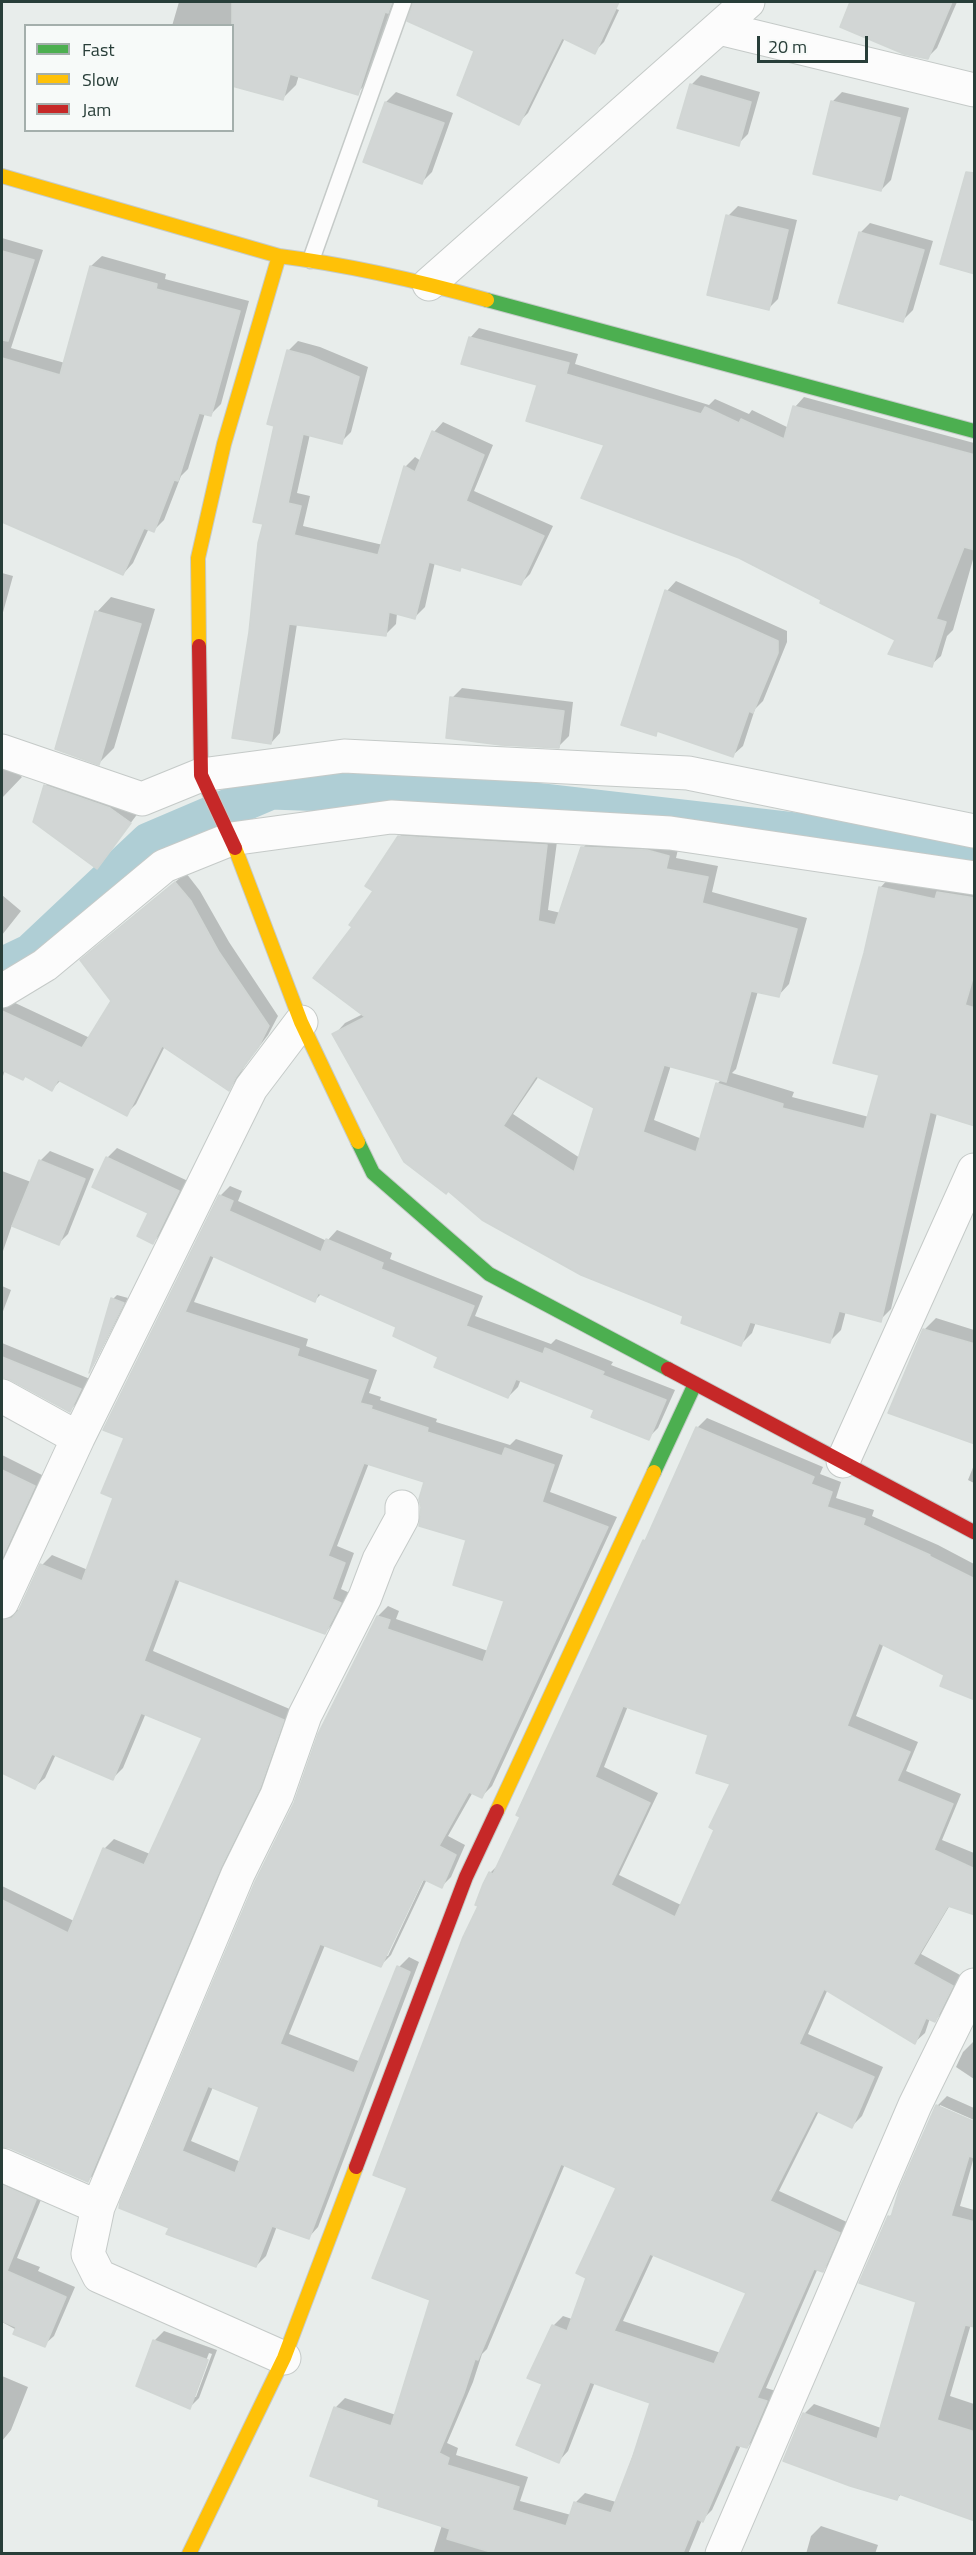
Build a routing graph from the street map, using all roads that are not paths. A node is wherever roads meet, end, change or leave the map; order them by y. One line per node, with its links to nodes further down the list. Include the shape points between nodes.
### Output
1 (403, 2): 7 (lane)
2 (748, 2): 3 (street)
3 (719, 28): 4 (street); 8 (street)
4 (975, 90)
5 (2, 176): 6 (street)
6 (279, 256): 7 (street); 11 (street, via 224,444 198,558)
7 (311, 260): 8 (street)
8 (429, 284): 9 (street)
9 (975, 431)
10 (2, 750): 11 (street, via 142,799)
11 (201, 776): 12 (street, via 344,756 688,773); 13 (street)
12 (975, 831)
13 (231, 839): 14 (street, via 391,817 670,833); 15 (street, via 164,866 45,965); 16 (street)
14 (975, 878)
15 (2, 991)
16 (302, 1022): 18 (street, via 373,1173 489,1274); 20 (street, via 251,1088)
17 (975, 1170): 21 (street)
18 (695, 1384): 21 (street); 28 (street, via 466,1877)
19 (2, 1396): 20 (street)
20 (78, 1438): 24 (street)
21 (843, 1461): 23 (street)
22 (402, 1507): 27 (street, via 402,1518 379,1560 365,1597 304,1715 277,1795 238,1874)
23 (975, 1532)
24 (2, 1602)
25 (975, 1985): 30 (street, via 915,2105)
26 (2, 2165): 27 (street)
27 (98, 2207): 28 (street, via 88,2254 99,2276)
28 (284, 2358): 29 (street)
29 (189, 2553)
30 (722, 2553)

